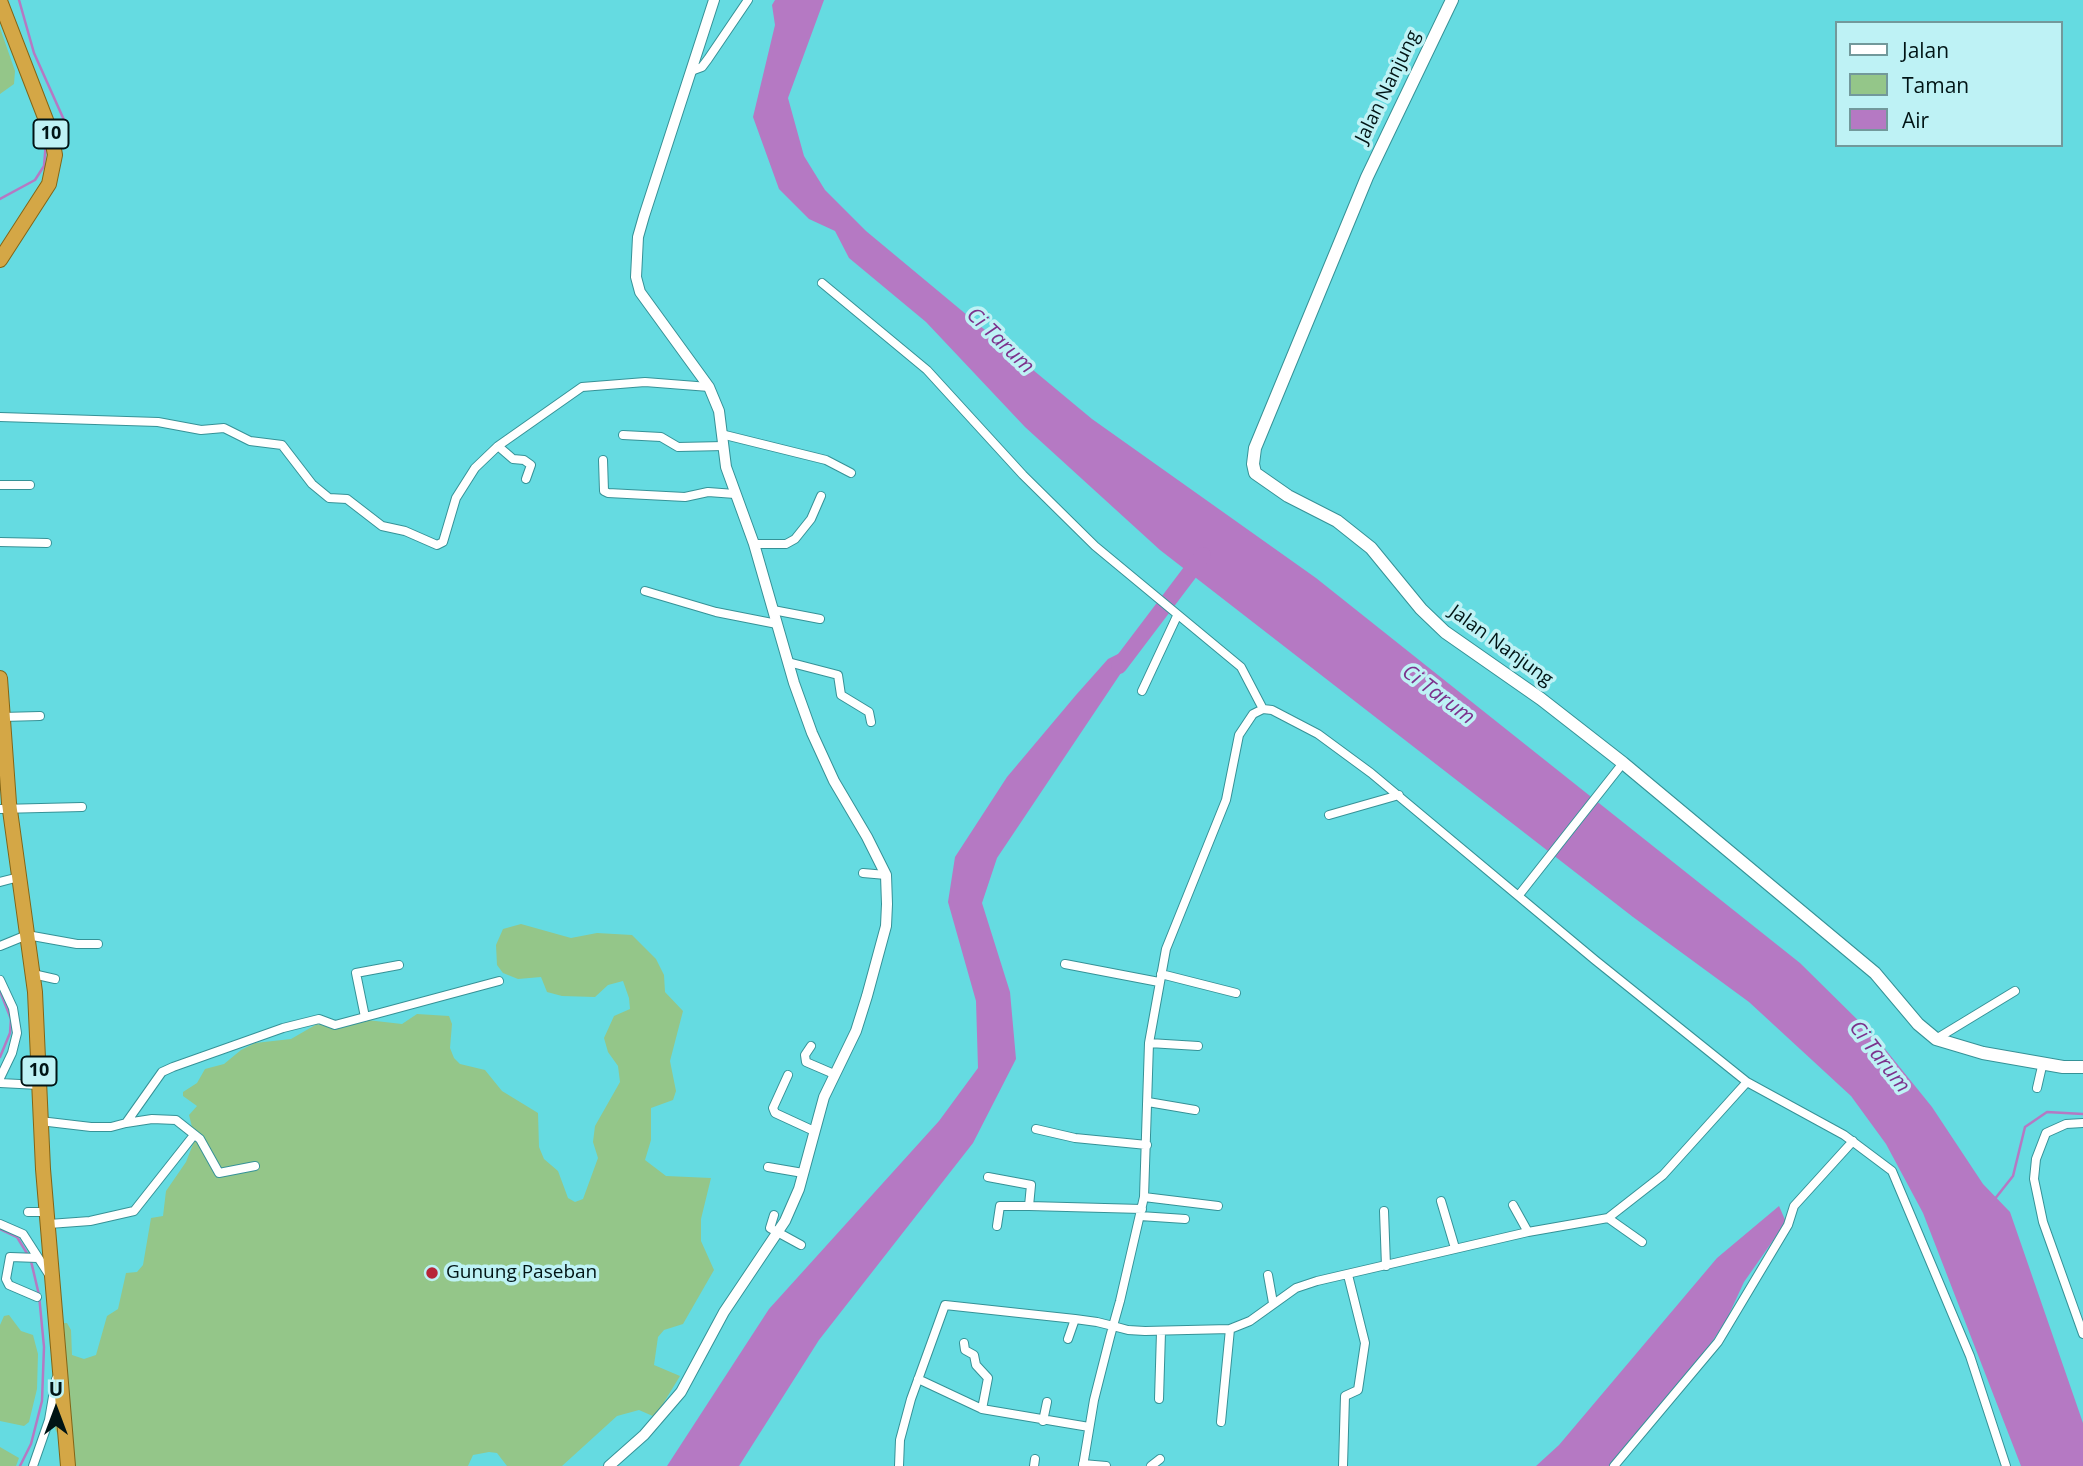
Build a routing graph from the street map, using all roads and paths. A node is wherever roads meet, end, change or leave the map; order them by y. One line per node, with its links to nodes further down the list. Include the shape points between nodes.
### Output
1 (714, 0): 5 (street)
2 (748, 0): 5 (street, via 702,67)
3 (1452, 0): 35 (main road, Jalan Nanjung, via 1383,138 1252,464 1260,480 1337,521 1371,548 1445,632)
4 (0, 1): 6 (highway, 10, via 51,133 55,155 49,184)
5 (691, 71): 8 (street, via 644,216 635,270 640,292 655,316)
6 (0, 260)
7 (822, 283): 25 (street, via 927,370 1095,546)
8 (709, 387): 11 (street); 12 (street, via 645,382 587,385)
9 (0, 417): 12 (street, via 224,428 250,441 282,446 329,498 347,499 382,526 438,545 443,542 461,488)
10 (624, 435): 11 (street, via 661,437 678,447)
11 (724, 440): 14 (street, via 826,460); 18 (street)
12 (498, 446): 15 (street, via 531,466)
13 (603, 460): 18 (street, via 604,491 608,493)
14 (850, 472)
15 (526, 479)
16 (0, 485): 17 (street)
17 (30, 485)
18 (735, 494): 22 (street)
19 (821, 496): 22 (street, via 795,539 786,544)
20 (0, 542): 21 (street)
21 (47, 543)
22 (754, 544): 24 (street)
23 (645, 591): 27 (street)
24 (773, 610): 26 (street); 27 (street)
25 (1177, 616): 30 (street); 31 (street, via 1241,667)
26 (820, 620)
27 (777, 624): 28 (street)
28 (788, 662): 34 (street, via 838,675 841,695 869,712); 41 (street, via 811,733)
29 (0, 678): 33 (highway, 10)
30 (1142, 691)
31 (1263, 709): 36 (street, via 1318,734); 51 (street, via 1245,721 1239,735 1226,800 1172,931)
32 (40, 716): 33 (street)
33 (2, 717): 38 (highway, 10)
34 (870, 722)
35 (1623, 763): 44 (street); 58 (main road, Jalan Nanjung, via 1875,973)
36 (1399, 795): 39 (street); 44 (street)
37 (82, 807): 38 (street)
38 (5, 809): 42 (highway, 10)
39 (1329, 815)
40 (863, 873): 41 (street)
41 (886, 875): 64 (street, via 886,926 872,980 856,1031)
42 (19, 877): 43 (street); 45 (highway, 10)
43 (0, 883)
44 (1519, 895): 67 (street)
45 (27, 935): 46 (street); 47 (street); 50 (highway, 10)
46 (98, 943)
47 (0, 946)
48 (1065, 964): 51 (street)
49 (399, 965): 57 (street, via 356,973)
50 (33, 974): 52 (street); 68 (highway, 10)
51 (1160, 978): 56 (street); 59 (street)
52 (55, 979)
53 (0, 980): 66 (street, via 13,1008 17,1033)
54 (499, 981): 57 (street)
55 (2015, 991): 58 (street)
56 (1236, 993)
57 (365, 1017): 73 (street, via 335,1025 320,1019 283,1028 173,1067 162,1072)
58 (1936, 1039): 62 (main road, Jalan Nanjung, via 1983,1053)
59 (1149, 1043): 61 (street); 70 (street)
60 (811, 1046): 64 (street, via 806,1062)
61 (1198, 1046)
62 (2043, 1062): 63 (main road, Jalan Nanjung); 69 (street)
63 (2083, 1067)
64 (834, 1074): 76 (street)
65 (788, 1075): 76 (street, via 773,1108 775,1113)
66 (0, 1080): 68 (street)
67 (1747, 1082): 78 (street); 93 (street, via 1663,1175)
68 (39, 1085): 72 (highway, 10)
69 (2037, 1088)
70 (1148, 1102): 71 (street); 79 (street)
71 (1195, 1110)
72 (40, 1121): 73 (street, via 91,1127); 92 (highway, 10)
73 (126, 1123): 77 (street, via 176,1120)
74 (2083, 1123): 114 (street, via 2046,1133 2034,1179 2043,1222)
75 (1036, 1129): 79 (street)
76 (814, 1131): 82 (street)
77 (194, 1135): 80 (street, via 219,1173); 92 (street, via 134,1211 90,1221)
78 (1853, 1141): 134 (street, via 1794,1206 1788,1225 1718,1342); 135 (street, via 1892,1171 1970,1356)
79 (1147, 1146): 84 (street)
80 (255, 1166)
81 (768, 1167): 82 (street)
82 (803, 1173): 95 (street)
83 (988, 1177): 87 (street, via 1031,1185)
84 (1144, 1196): 88 (street); 91 (street)
85 (1441, 1201): 102 (street)
86 (1513, 1205): 99 (street)
87 (1030, 1206): 91 (street); 97 (street, via 1000,1206)
88 (1217, 1206)
89 (1384, 1211): 104 (street)
90 (28, 1212): 92 (street)
91 (1141, 1213): 94 (street); 111 (street)
92 (48, 1218): 107 (highway, 10)
93 (1608, 1218): 99 (street); 100 (street)
94 (1185, 1219)
95 (785, 1221): 98 (street); 98 (street, via 770,1214 770,1228)
96 (0, 1224): 103 (street, via 23,1234)
97 (997, 1226)
98 (779, 1232): 101 (street); 129 (street, via 724,1312 686,1385 660,1419)
99 (1528, 1232): 102 (street)
100 (1642, 1242)
101 (801, 1245)
102 (1455, 1248): 104 (street)
103 (32, 1258): 107 (street); 108 (street, via 9,1259 7,1282)
104 (1386, 1266): 106 (street)
105 (1268, 1275): 109 (street)
106 (1348, 1275): 109 (street, via 1296,1288); 133 (street, via 1365,1343 1357,1390 1345,1396)
107 (52, 1278): 117 (highway, 10)
108 (37, 1297)
109 (1273, 1303): 112 (street, via 1250,1321)
110 (1074, 1319): 111 (street); 115 (street); 118 (street, via 946,1305)
111 (1113, 1326): 113 (street); 124 (street)
112 (1230, 1329): 113 (street); 123 (street)
113 (1161, 1332): 119 (street)
114 (2083, 1334)
115 (1068, 1339)
116 (964, 1343): 121 (street, via 988,1378)
117 (58, 1370): 127 (street, via 49,1420); 128 (highway, 10)
118 (918, 1379): 121 (street); 130 (street, via 901,1433)
119 (1159, 1399)
120 (1047, 1402): 122 (street)
121 (982, 1409): 122 (street)
122 (1043, 1420): 124 (street)
123 (1221, 1422)
124 (1089, 1427): 126 (street)
125 (1160, 1459): 132 (street)
126 (1083, 1465): 131 (street)
127 (33, 1466)
128 (68, 1466)
129 (609, 1466)
130 (899, 1466)
131 (1107, 1466)
132 (1151, 1466)
133 (1343, 1466)
134 (1614, 1466)
135 (2006, 1466)

